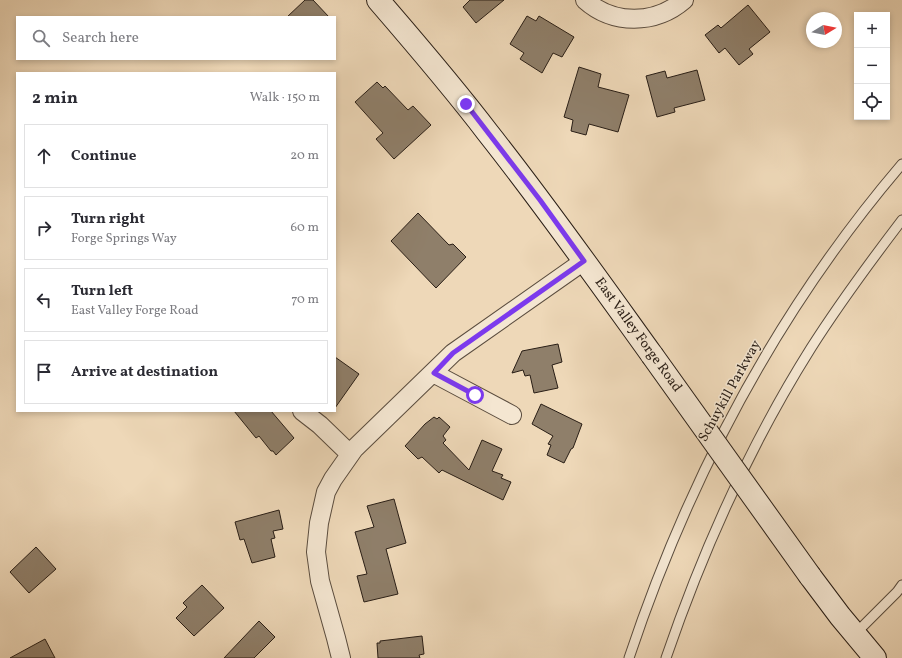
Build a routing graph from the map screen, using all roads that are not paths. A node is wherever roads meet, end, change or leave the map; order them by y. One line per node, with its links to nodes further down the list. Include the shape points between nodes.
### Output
1 (378, 0): 6 (main road, East Valley Forge Road, via 488,132)
2 (585, 0): 3 (street, via 591,6 613,17 636,19 659,15)
3 (684, 0)
4 (902, 164): 14 (lane, Schuykill Parkway, via 849,230 781,330 750,381 692,496 643,615)
5 (902, 220): 15 (lane, via 811,349 774,412 724,511)
6 (584, 261): 7 (street, via 453,353); 12 (main road, East Valley Forge Road, bridge, via 810,576)
7 (434, 373): 9 (street); 10 (street)
8 (303, 412): 10 (street)
9 (512, 415)
10 (350, 454): 13 (street, via 326,492 316,552 320,581)
11 (902, 586): 12 (lane)
12 (855, 634): 16 (main road, East Valley Forge Road)
13 (341, 658)
14 (629, 658)
15 (666, 658)
16 (875, 658)

